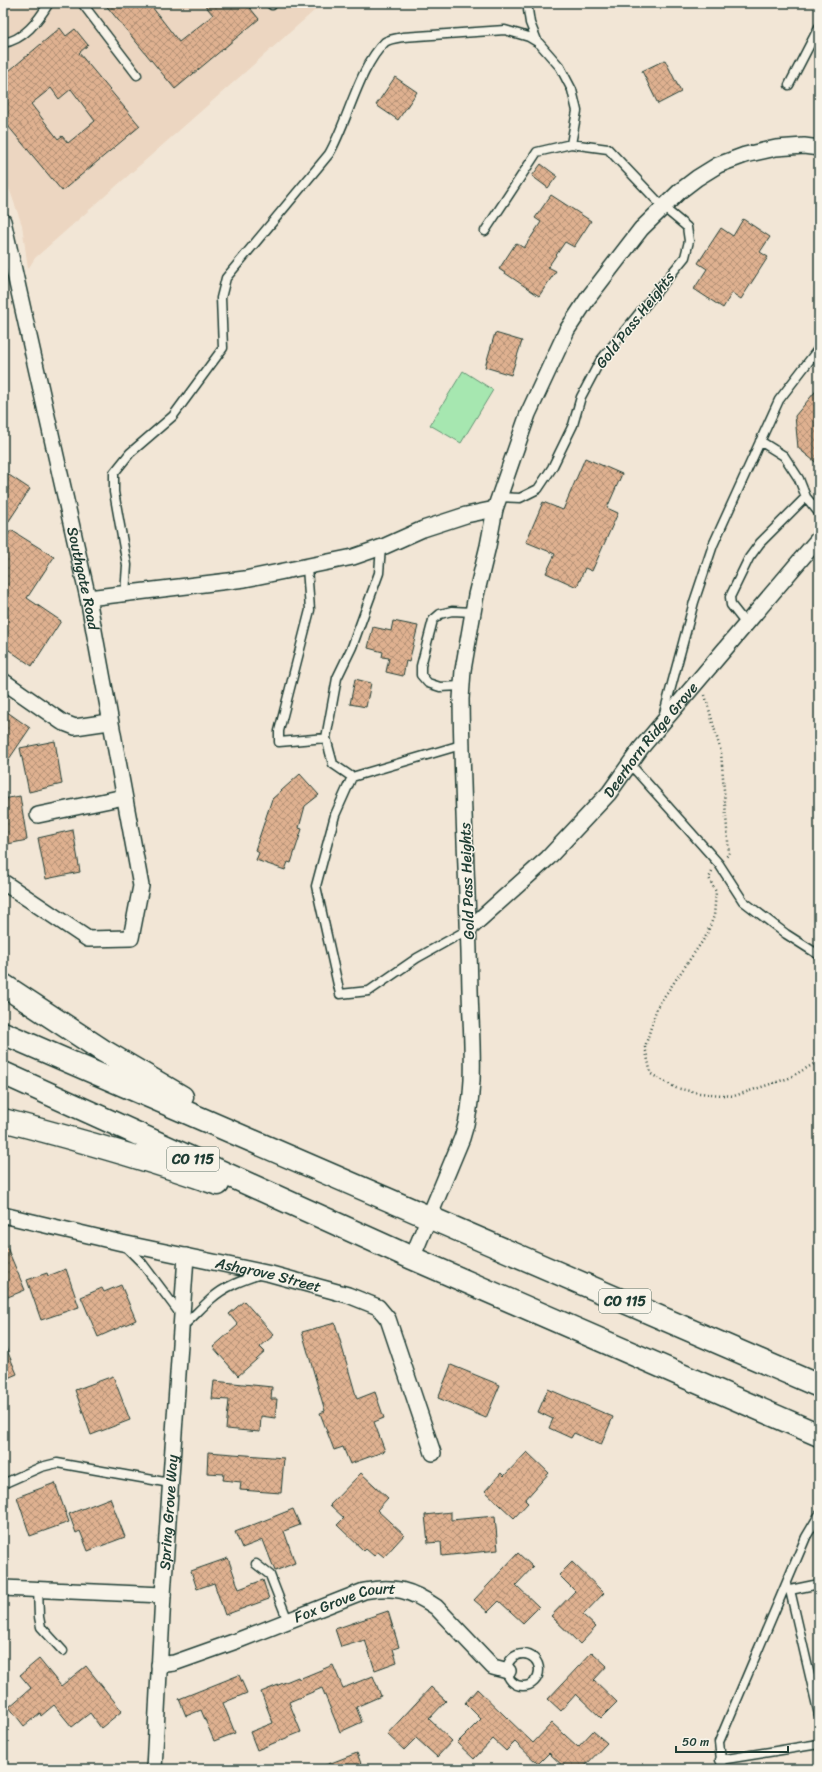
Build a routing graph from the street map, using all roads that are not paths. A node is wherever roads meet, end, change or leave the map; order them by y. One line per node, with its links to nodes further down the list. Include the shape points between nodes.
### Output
1 (49, 3): 5 (lane, via 27,32 14,41)
2 (82, 3): 7 (lane)
3 (527, 3): 6 (lane, via 530,23)
4 (819, 27): 8 (lane)
5 (3, 43)
6 (539, 43): 9 (lane, via 560,67 572,90 577,111); 22 (lane, via 529,36 505,30 402,37 386,41 368,64 329,154 226,278 221,298 223,348 173,416 130,453 114,473 114,492 128,565)
7 (137, 75)
8 (790, 84)
9 (571, 144): 11 (lane, via 608,149); 13 (lane, via 537,152)
10 (819, 148): 11 (street, Gold Pass Heights, via 776,148 745,155 718,165 680,191)
11 (663, 207): 17 (street, Gold Pass Heights, via 620,255 567,330 528,414); 17 (lane, Gold Pass Heights, via 687,227 689,241 685,256 600,361 581,396 573,425 552,468 538,489 520,498)
12 (4, 225): 23 (street, Southgate Road)
13 (485, 231)
14 (819, 348): 15 (lane, via 779,400)
15 (760, 441): 16 (lane, via 784,456 799,479); 29 (lane, via 713,545 694,602)
16 (806, 497): 18 (lane); 25 (lane, via 760,543 730,597 731,605)
17 (497, 503): 20 (street, via 423,529); 24 (street, Gold Pass Heights)
18 (819, 513)
19 (819, 538): 25 (street, Deerhorn Ridge Grove)
20 (382, 548): 21 (street); 30 (lane, via 379,573 352,647 337,678)
21 (307, 567): 22 (street, via 245,579); 30 (lane, via 310,610 279,731 279,742)
22 (125, 594): 23 (street)
23 (88, 598): 28 (street, Southgate Road)
24 (473, 612): 27 (street, Gold Pass Heights); 27 (lane, via 440,614 433,620 421,666 422,675 428,683 440,688)
25 (746, 624): 29 (street, Deerhorn Ridge Grove)
26 (3, 681): 28 (street, via 62,722 75,727)
27 (462, 686): 31 (street, Gold Pass Heights)
28 (109, 722): 34 (street, Southgate Road)
29 (661, 724): 32 (street, Deerhorn Ridge Grove)
30 (326, 738): 33 (lane, via 333,764)
31 (461, 745): 33 (lane); 37 (street, Gold Pass Heights)
32 (630, 764): 37 (street, Deerhorn Ridge Grove, via 609,793 548,858); 38 (lane, via 719,864 743,900 786,934)
33 (352, 777): 37 (lane, via 335,815 316,886 340,994 369,991 417,958)
34 (124, 797): 35 (street); 36 (street, Southgate Road, via 140,886 131,938 88,939)
35 (38, 815)
36 (3, 882)
37 (469, 929): 45 (street, Gold Pass Heights, via 472,1069 470,1097 463,1136)
38 (819, 954)
39 (3, 985): 43 (highway, via 109,1054)
40 (3, 1032): 43 (highway, CO 115)
41 (3, 1073): 47 (highway, CO 115)
42 (3, 1120): 47 (highway, via 173,1168)
43 (295, 1159): 45 (highway, CO 115)
44 (3, 1215): 46 (street, Ashgrove Street)
45 (430, 1217): 49 (street, Gold Pass Heights); 52 (highway, CO 115)
46 (122, 1243): 48 (street, Ashgrove Street); 51 (lane, via 142,1263)
47 (382, 1244): 49 (highway, CO 115)
48 (186, 1256): 50 (street, Ashgrove Street); 51 (street, Spring Grove Way)
49 (412, 1258): 53 (highway, CO 115)
50 (265, 1272): 51 (lane, via 222,1290); 54 (street, Ashgrove Street, via 348,1295 378,1307 383,1312 388,1319)
51 (180, 1322): 56 (street, Spring Grove Way)
52 (819, 1386)
53 (819, 1435)
54 (433, 1454)
55 (5, 1483): 56 (lane, via 41,1467 57,1463)
56 (170, 1483): 63 (street, Spring Grove Way)
57 (819, 1515): 62 (lane, via 806,1537)
58 (256, 1564): 64 (lane, via 270,1575)
59 (819, 1584): 62 (lane)
60 (3, 1588): 61 (street)
61 (38, 1588): 63 (street); 65 (lane, via 41,1627)
62 (788, 1588): 68 (lane); 70 (lane, via 719,1742)
63 (163, 1595): 66 (street, Spring Grove Way)
64 (288, 1621): 66 (street, Fox Grove Court, via 174,1663); 67 (street, Fox Grove Court, via 364,1592 385,1588 406,1591 436,1607 493,1667)
65 (63, 1651)
66 (159, 1665): 71 (street, Spring Grove Way)
67 (508, 1672)
68 (819, 1715)
69 (819, 1744): 70 (lane)
70 (720, 1760): 72 (lane)
71 (154, 1769)
72 (722, 1769)

